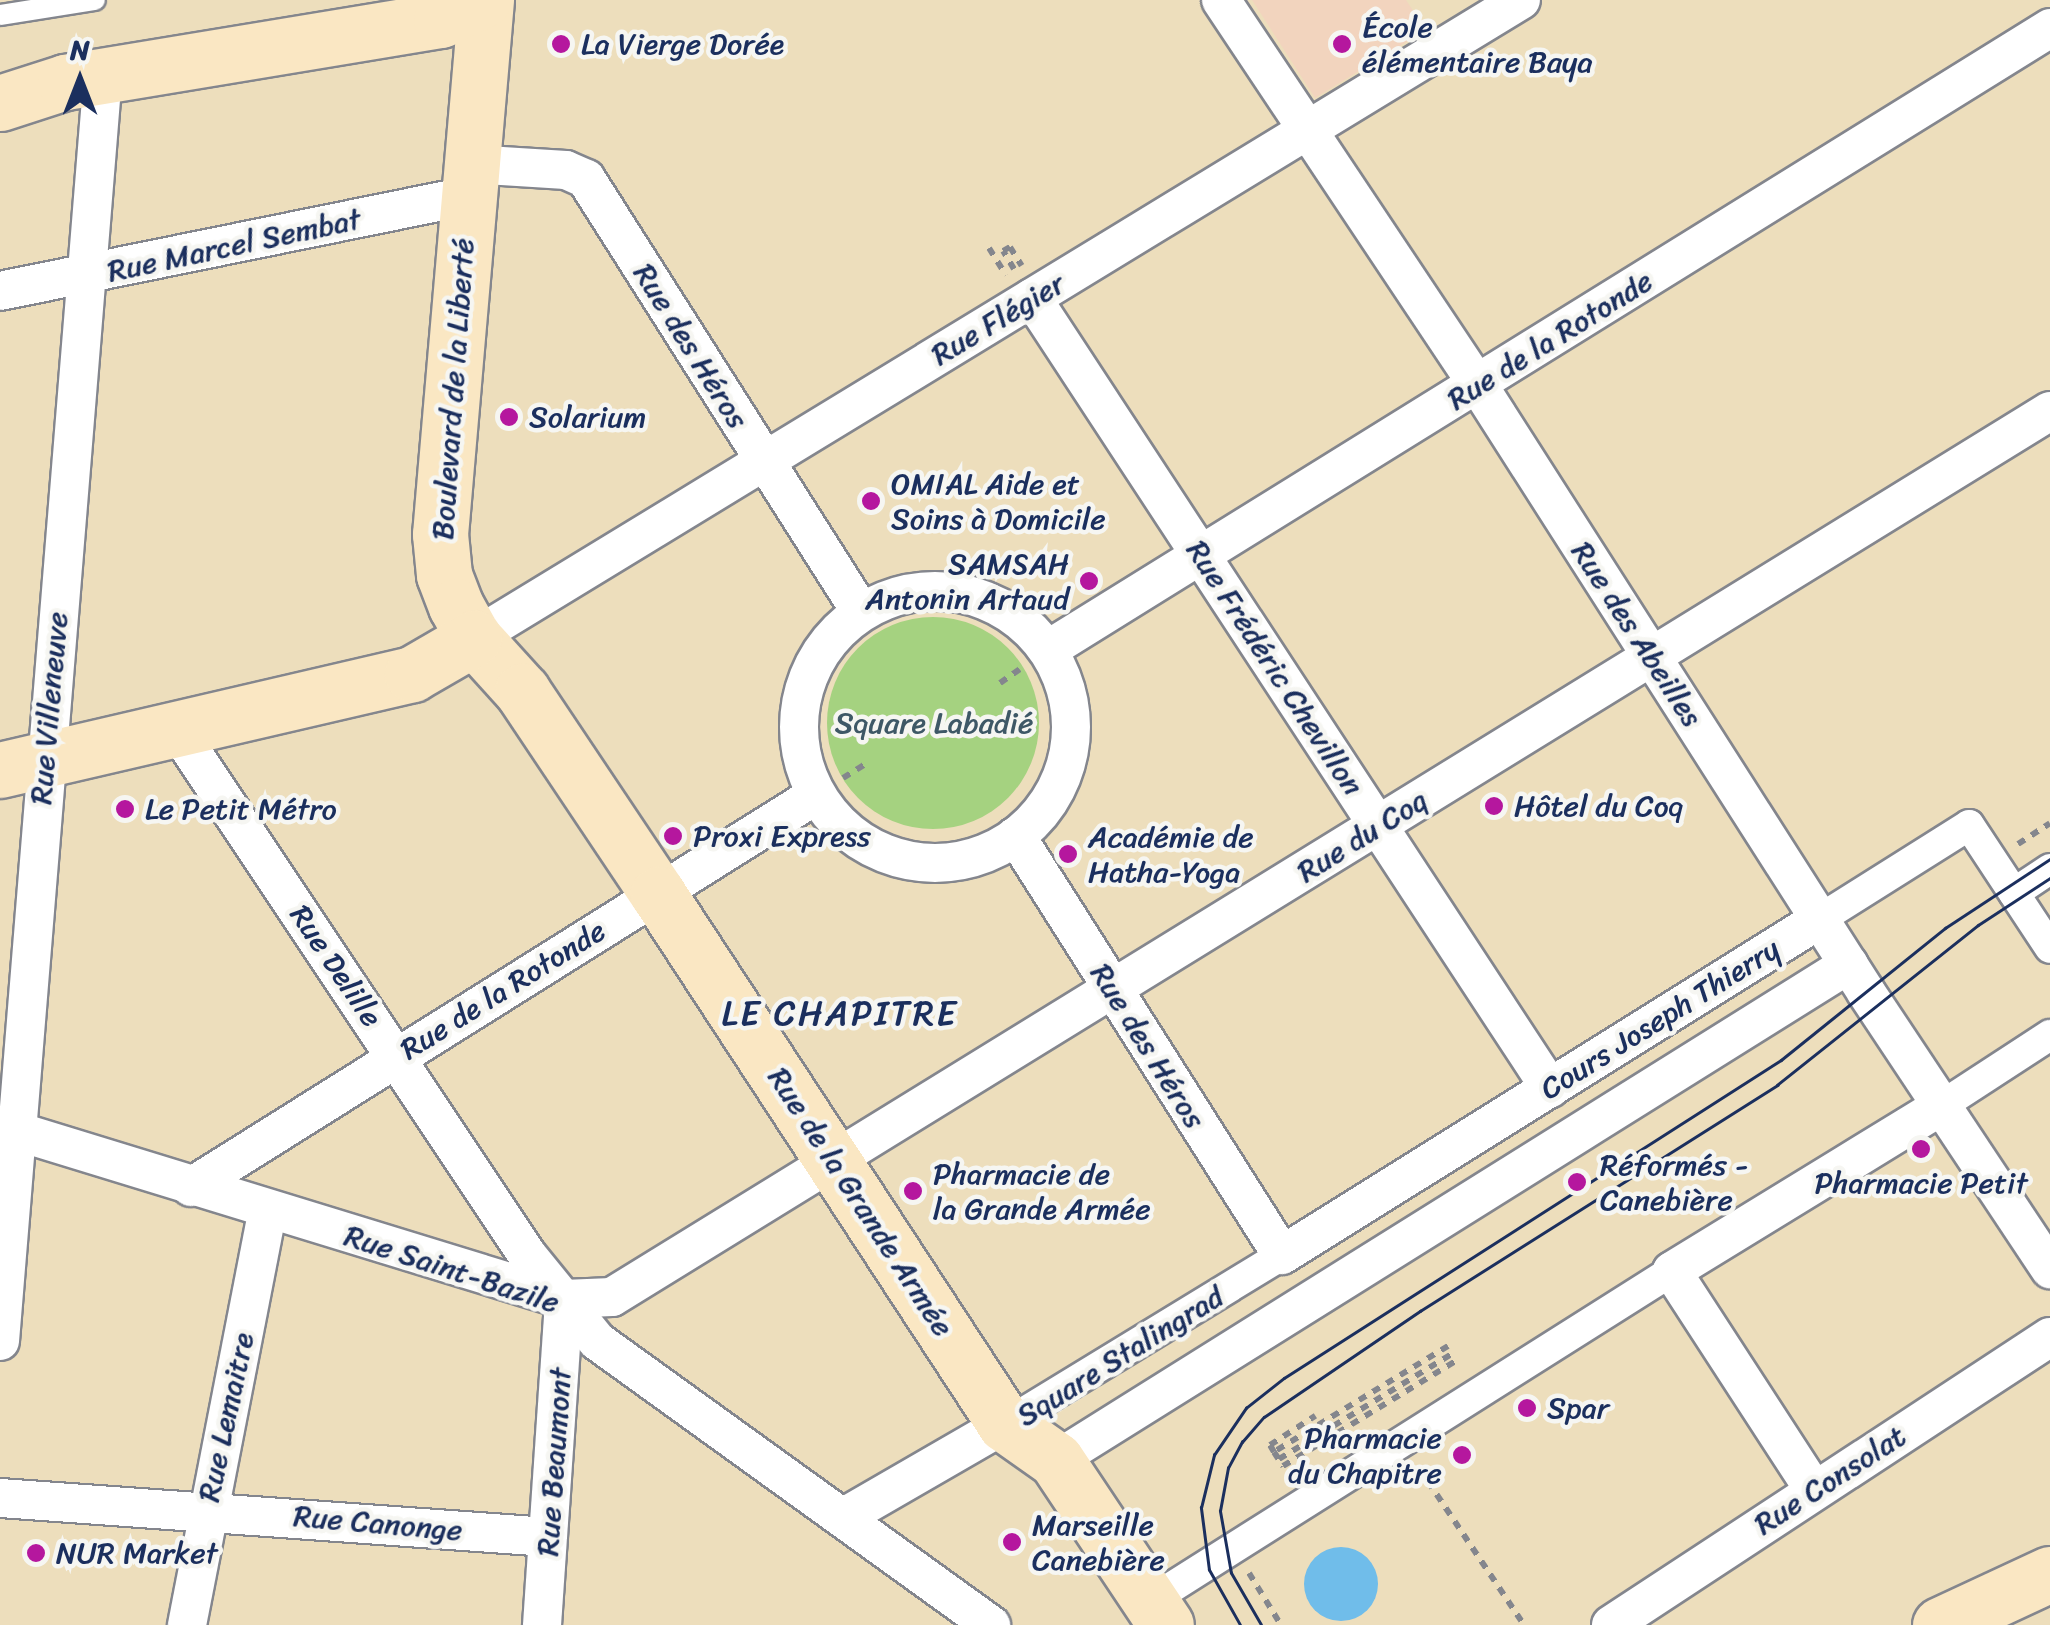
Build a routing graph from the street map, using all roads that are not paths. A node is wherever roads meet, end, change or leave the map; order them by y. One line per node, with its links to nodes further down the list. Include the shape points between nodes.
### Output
1 (95, 0): 5 (lane)
2 (485, 0): 7 (main road, via 441,20); 10 (main road, Boulevard de la Liberté)
3 (1221, 0): 9 (street, Rue des Abeilles)
4 (1522, 0): 9 (street, Rue Flégier)
5 (0, 15)
6 (2050, 28): 14 (street, Rue de la Rotonde)
7 (104, 76): 8 (main road); 11 (street, Rue Villeneuve)
8 (15, 87)
9 (1307, 130): 12 (street, Rue Flégier); 14 (street, Rue des Abeilles)
10 (468, 180): 11 (street, Rue Marcel Sembat); 16 (street, Rue des Héros, via 566,170 586,179); 19 (main road, Boulevard de la Liberté, via 440,534 444,574)
11 (84, 276): 13 (street, Rue Marcel Sembat); 23 (street, Rue Villeneuve)
12 (1030, 287): 16 (street, Rue Flégier); 17 (street, Rue Frédéric Chevillon)
13 (0, 291)
14 (1478, 385): 17 (street, Rue de la Rotonde); 21 (street, Rue des Abeilles)
15 (2050, 411): 21 (street, Rue du Coq)
16 (764, 461): 18 (street, Rue des Héros); 19 (street, Rue Flégier)
17 (1202, 554): 20 (street, Rue de la Rotonde); 25 (street, Rue Frédéric Chevillon)
18 (861, 612): 20 (street, via 893,596 951,591 1006,610); 24 (street, via 816,658 802,690 802,760)
19 (474, 638): 22 (main road, via 412,674); 28 (main road, Rue de la Grande Armée, via 522,691)
20 (1049, 648): 26 (street, via 1068,696 1070,748 1053,796)
21 (1652, 657): 25 (street, Rue du Coq); 29 (street, Rue des Abeilles)
22 (178, 730): 23 (main road); 34 (street, Rue Delille)
23 (22, 765): 37 (street, Rue Villeneuve)
24 (816, 795): 26 (street, via 848,833 895,858 947,863); 28 (street, Rue de la Rotonde)
25 (1378, 826): 32 (street, Rue du Coq); 35 (street, Rue Frédéric Chevillon)
26 (1016, 836): 32 (street, Rue des Héros)
27 (2031, 881): 29 (street, Cours Joseph Thierry, via 1970,825); 30 (street, Cours Joseph Thierry)
28 (658, 894): 34 (street, Rue de la Rotonde); 38 (main road, Rue de la Grande Armée)
29 (1820, 920): 31 (street, Rue des Abeilles); 35 (street, Cours Joseph Thierry)
30 (2050, 948)
31 (1849, 964): 36 (street, Rue des Abeilles); 44 (street, Cours Joseph Thierry)
32 (1112, 990): 38 (street, Rue du Coq); 41 (street, Rue des Héros)
33 (2050, 1035): 36 (street)
34 (397, 1056): 39 (street, Rue de la Rotonde); 45 (street, Rue Delille, via 528,1256)
35 (1550, 1088): 41 (street, Cours Joseph Thierry)
36 (1941, 1106): 42 (street, Rue des Abeilles); 43 (street)
37 (9, 1129): 39 (street, Rue Saint-Bazile); 47 (street, Rue Villeneuve)
38 (834, 1162): 45 (street, Rue du Coq, via 612,1297); 48 (main road, Rue de la Grande Armée)
39 (191, 1187): 40 (street, Rue Saint-Bazile)
40 (268, 1210): 45 (street, Rue Saint-Bazile); 52 (street, Rue Lemaitre)
41 (1282, 1255): 48 (street, Square Stalingrad)
42 (2050, 1269)
43 (1672, 1271): 50 (street); 56 (street, via 1233,1546)
44 (1322, 1293): 49 (street, Square Stalingrad)
45 (564, 1299): 53 (street, Rue Saint-Bazile, via 598,1341); 54 (street, Rue Beaumont)
46 (2050, 1337): 50 (street, Rue Consolat)
47 (0, 1341)
48 (1006, 1424): 49 (main road, Square Stalingrad); 53 (street)
49 (1056, 1460): 56 (main road, Square Stalingrad)
50 (1814, 1490): 60 (street, Rue Consolat)
51 (0, 1498): 52 (street, Rue Canonge)
52 (207, 1509): 54 (street, Rue Canonge); 57 (street, Rue Lemaitre)
53 (844, 1518): 59 (street, Rue Saint-Bazile)
54 (548, 1537): 58 (street, Rue Beaumont)
55 (2050, 1574): 61 (main road)
56 (1158, 1613)
57 (187, 1625)
58 (542, 1625)
59 (991, 1625)
60 (1612, 1625)
61 (1940, 1625)

